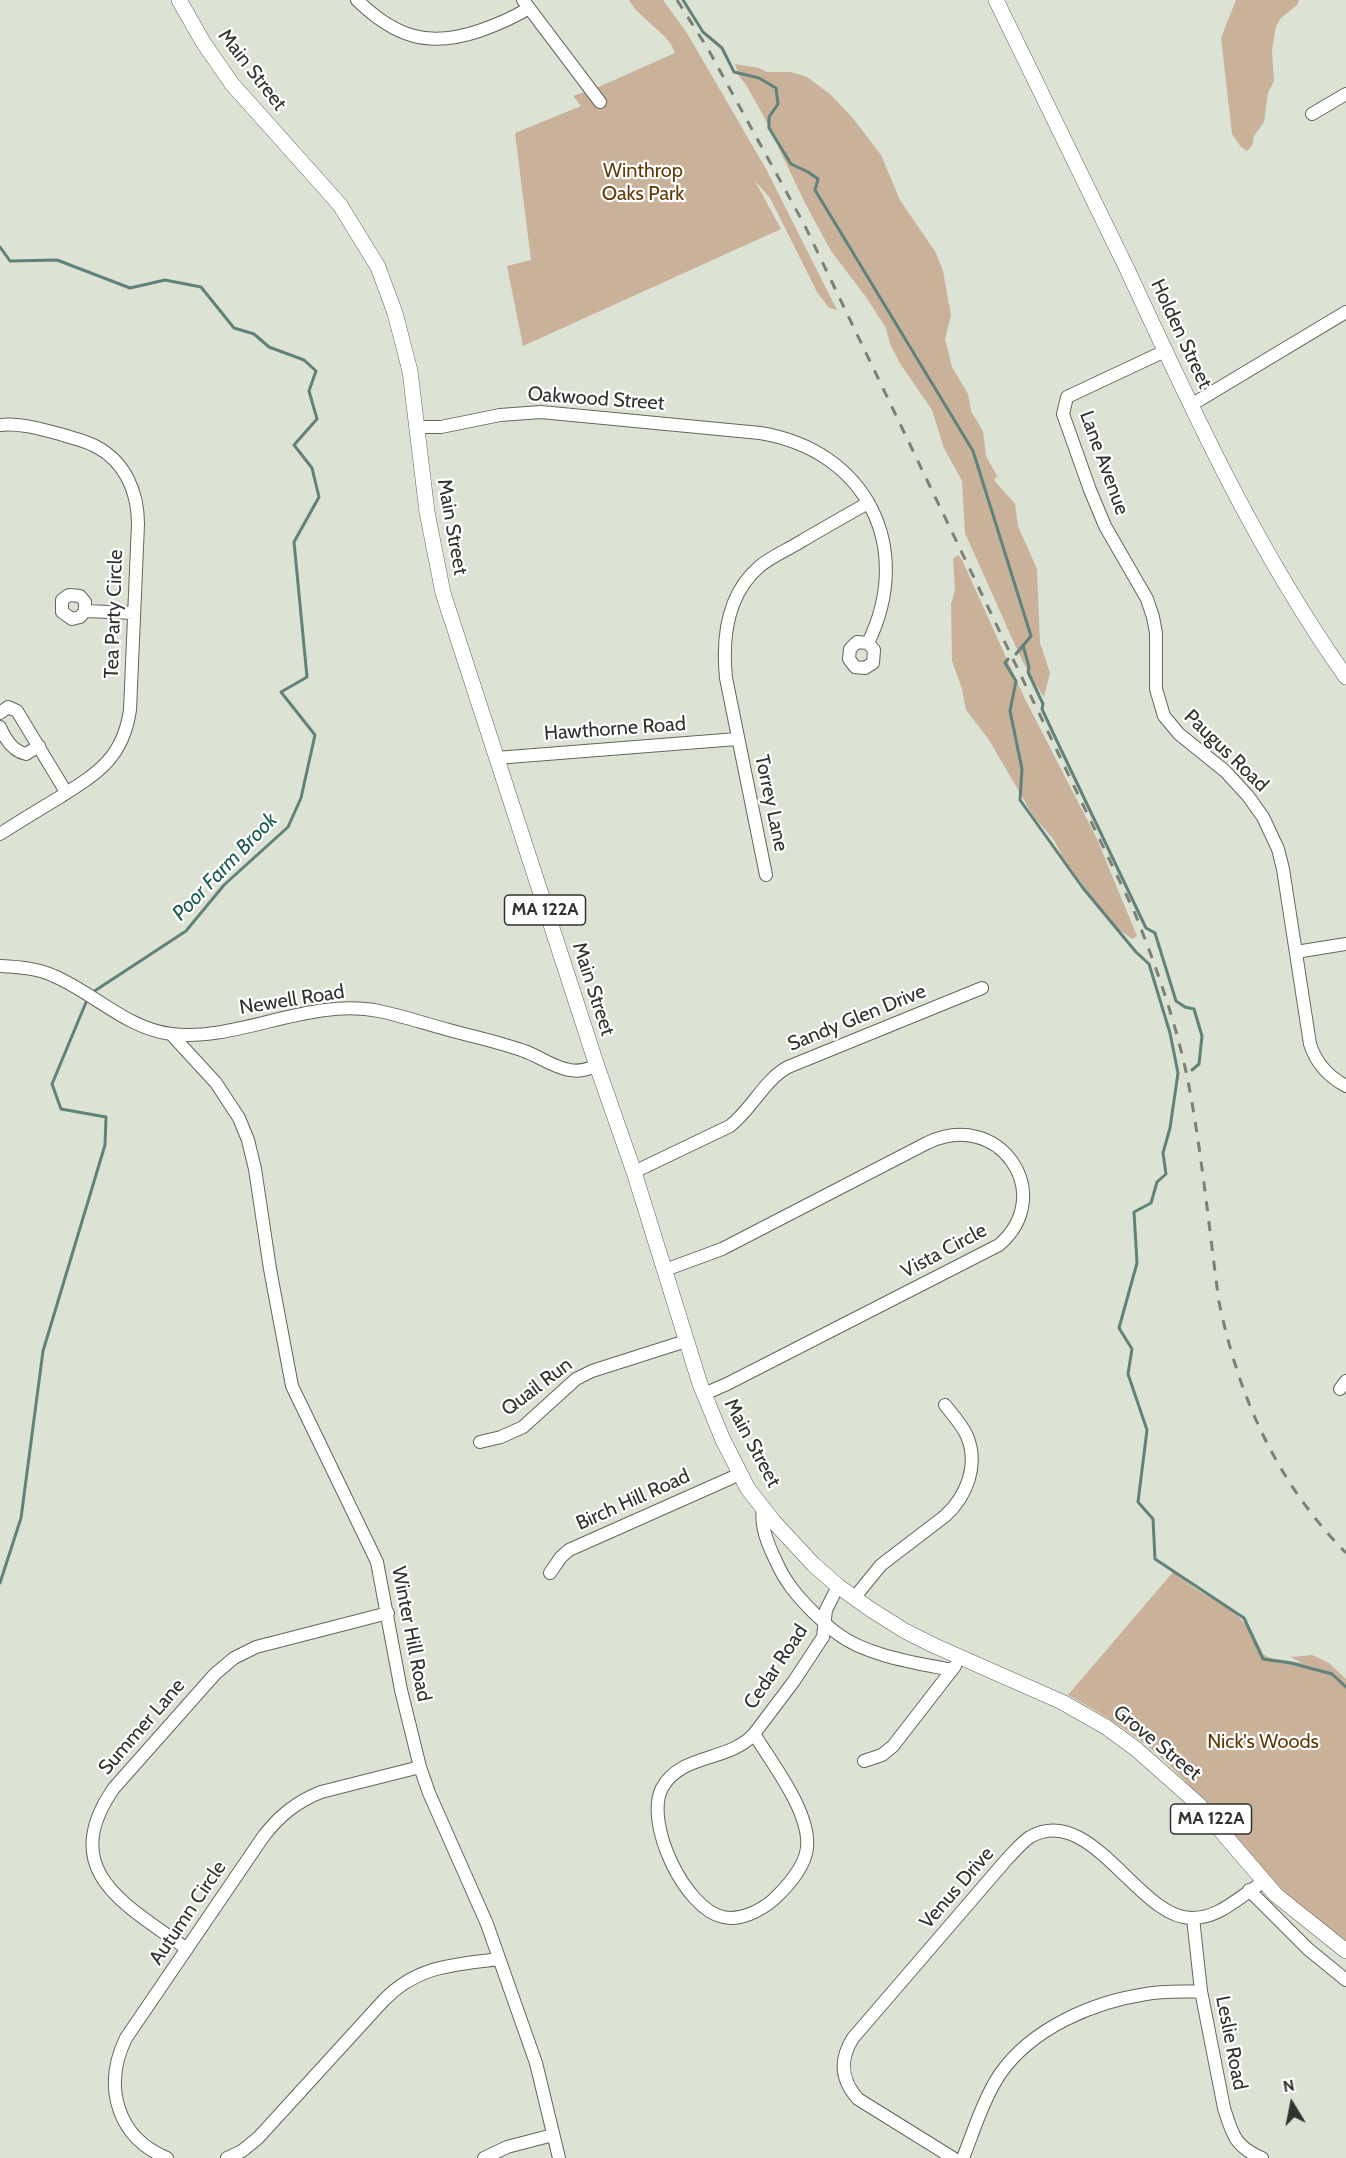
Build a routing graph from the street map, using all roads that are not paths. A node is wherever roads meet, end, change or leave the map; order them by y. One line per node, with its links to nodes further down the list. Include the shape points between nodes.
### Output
1 (179, 0): 12 (main road, Main Street / MA 122A, via 232,84 340,205 371,254 401,333)
2 (357, 0): 4 (street, via 396,29 433,39 447,39 496,25)
3 (996, 0): 9 (main road, Holden Street)
4 (526, 4): 6 (street)
5 (1346, 94): 7 (street)
6 (600, 102)
7 (1312, 114)
8 (1346, 312): 10 (street)
9 (1165, 351): 10 (main road, Holden Street); 14 (street, Lane Avenue, via 1067,397 1063,414 1090,490)
10 (1191, 405): 18 (main road, Holden Street, via 1265,550)
11 (0, 425): 16 (street, Tea Party Circle, via 35,428 88,443 109,456 125,474 135,494 138,516)
12 (416, 427): 13 (street, Oakwood Street, via 541,412 779,436 822,454 850,478); 23 (main road, Main Street / MA 122A, via 443,593)
13 (868, 502): 17 (street, Oakwood Street, via 881,532 886,564 882,605); 21 (street, Torrey Lane, via 760,566 736,599 727,624 724,650)
14 (1131, 572): 28 (street, Paugus Road, via 1147,599 1155,625 1156,689 1161,709 1173,728 1231,777 1263,817 1281,858)
15 (85, 611): 16 (street)
16 (134, 613): 24 (street, Tea Party Circle, via 130,710 124,735 100,770)
17 (868, 643)
18 (1346, 677)
19 (0, 713): 22 (street, via 8,707 16,711)
20 (0, 727): 22 (street, via 17,752 26,754)
21 (737, 739): 23 (street, Hawthorne Road); 26 (street, Torrey Lane)
22 (39, 746): 24 (street)
23 (496, 758): 32 (main road, Main Street / MA 122A)
24 (66, 792): 25 (street, Tea Party Circle)
25 (0, 834)
26 (766, 875)
27 (1346, 944): 28 (street)
28 (1296, 952): 33 (street, Paugus Road, via 1312,1051 1325,1070)
29 (0, 966): 31 (street, Newell Road, via 52,975 132,1022)
30 (982, 988): 34 (street, Sandy Glen Drive, via 788,1067 730,1126)
31 (171, 1034): 32 (street, Newell Road, via 212,1033 334,1009 377,1010 516,1048 565,1069 577,1071); 45 (street, Winter Hill Road, via 211,1077 245,1131 255,1169 289,1378 374,1555)
32 (597, 1066): 34 (main road, Main Street / MA 122A)
33 (1346, 1086)
34 (634, 1172): 35 (main road, Main Street / MA 122A)
35 (664, 1270): 36 (main road, Main Street / MA 122A); 37 (street, Vista Circle, via 722,1249 945,1136 966,1134 991,1142 1011,1160 1020,1178 1020,1215 999,1245)
36 (686, 1341): 37 (main road, Main Street / MA 122A); 39 (street, Quail Run, via 592,1371 576,1379 523,1426)
37 (704, 1394): 40 (main road, Main Street / MA 122A)
38 (945, 1405): 44 (street, via 965,1431 970,1447 970,1475 964,1494 945,1516 881,1565)
39 (480, 1442)
40 (740, 1474): 41 (main road, Main Street / MA 122A); 42 (street, Birch Hill Road, via 569,1550)
41 (763, 1508): 43 (main road, Main Street / MA 122A, via 794,1545); 46 (street, via 764,1529 777,1564 797,1596)
42 (550, 1573)
43 (838, 1586): 44 (main road, Main Street / MA 122A); 46 (street, Cedar Road, via 826,1610)
44 (854, 1598): 47 (main road, Main Street / MA 122A)
45 (387, 1613): 51 (street, Winter Hill Road); 55 (street, Summer Lane, via 264,1644 234,1658 215,1674 101,1807 92,1842 94,1860 104,1882 125,1905)
46 (825, 1623): 47 (street, via 863,1647 909,1661); 49 (street, Cedar Road, via 816,1648)
47 (957, 1663): 48 (main road, Main Street / MA 122A); 50 (street, via 893,1746)
48 (1062, 1702): 52 (main road, Grove Street / MA 122A, via 1121,1737 1182,1789)
49 (753, 1734): 49 (street, Cedar Road, via 737,1748 693,1762 674,1773 662,1788 657,1804 662,1836 680,1878 702,1905 725,1918 766,1906 801,1866 807,1849 804,1824 796,1805)
50 (864, 1761)
51 (420, 1767): 55 (street, Autumn Circle, via 321,1792 291,1807 263,1837); 57 (street, Winter Hill Road, via 488,1924)
52 (1264, 1882): 53 (street); 56 (main road, Grove Street / MA 122A, via 1291,1909)
53 (1249, 1890): 54 (street, via 1217,1913); 58 (street, via 1308,1949)
54 (1193, 1918): 59 (street, Leslie Road); 65 (street, Venus Drive, via 1179,1917 1164,1908 1092,1845 1066,1832 1029,1837 1007,1859 853,2038 846,2052 844,2077 858,2100)
55 (187, 1949): 61 (street, Autumn Circle, via 126,2038 114,2077 117,2105 126,2123 146,2146)
56 (1346, 1952)
57 (499, 1959): 60 (street, Winter Hill Road, via 536,2063); 62 (street, via 436,1968 399,1986 258,2138)
58 (1346, 1980)
59 (1202, 1990): 66 (street, via 1123,1998 1079,2015 1035,2039 999,2075); 67 (street, Leslie Road, via 1228,2123 1241,2148)
60 (553, 2135): 63 (street, via 507,2147); 64 (street, Winter Hill Road)
61 (167, 2158)
62 (227, 2158)
63 (484, 2158)
64 (559, 2158)
65 (953, 2158)
66 (963, 2158)
67 (1262, 2158)

